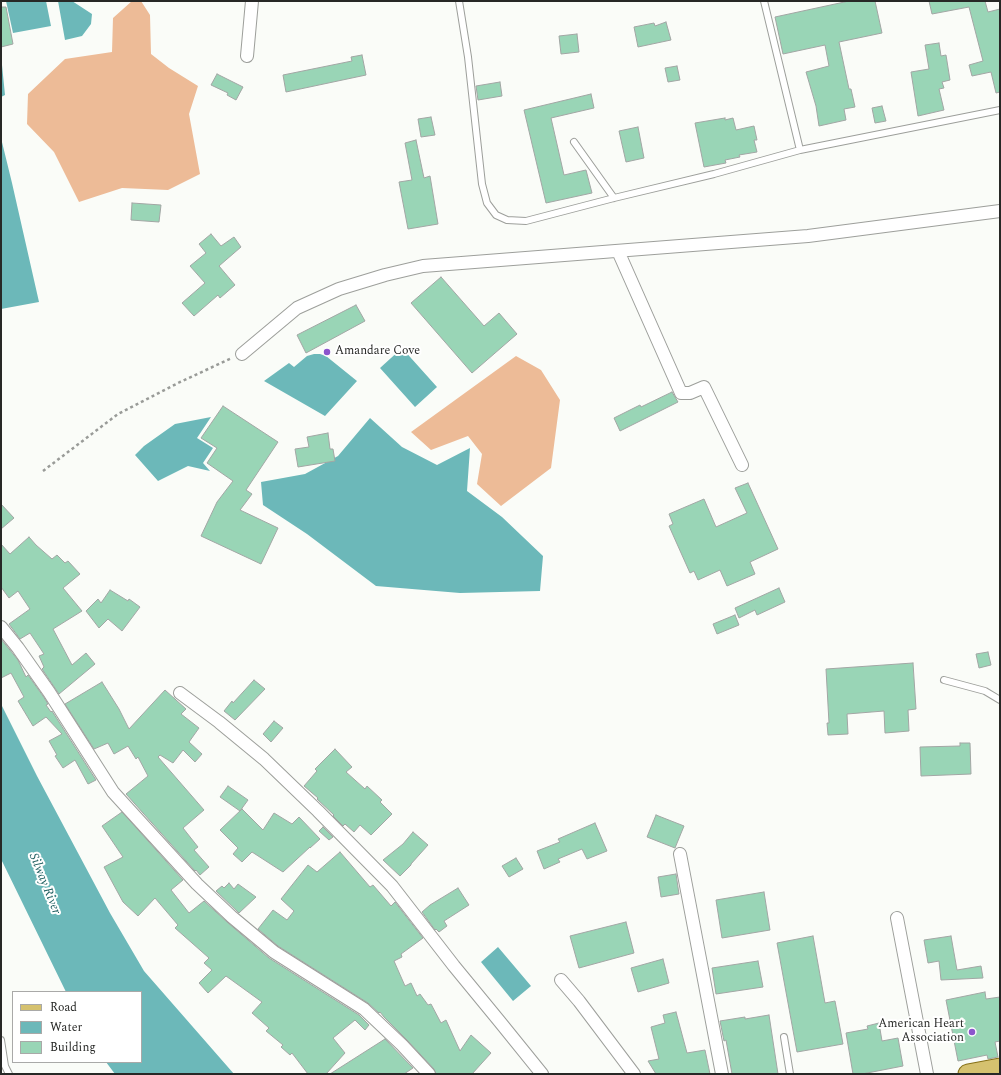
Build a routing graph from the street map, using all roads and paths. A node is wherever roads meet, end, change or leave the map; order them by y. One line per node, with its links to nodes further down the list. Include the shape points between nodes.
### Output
1 (252, 1): 4 (street)
2 (460, 1): 8 (lane, via 482,184 487,203 496,214 507,220 526,221)
3 (764, 1): 7 (lane)
4 (247, 56)
5 (1000, 110): 7 (lane)
6 (574, 142): 8 (lane)
7 (800, 150): 8 (lane)
8 (614, 198)
9 (1000, 211): 10 (street, via 808,236)
10 (618, 251): 11 (street, via 423,266 385,275 339,289 297,308); 12 (street, via 680,393 690,393 704,387)
11 (242, 354): 13 (path, via 118,414)
12 (742, 465)
13 (43, 471)
14 (1, 627): 25 (street, via 48,692 113,792 197,884 274,952 364,1009 402,1044)
15 (944, 680): 17 (lane, via 984,690)
16 (180, 693): 26 (street, via 264,759 392,886)
17 (1000, 700)
18 (680, 854): 28 (street)
19 (897, 918): 30 (street)
20 (561, 980): 27 (street)
21 (784, 1037): 29 (lane)
22 (1, 1040): 24 (lane, via 5,1066)
23 (1000, 1068): 31 (main road)
24 (9, 1074)
25 (429, 1074)
26 (542, 1074)
27 (634, 1074)
28 (722, 1074)
29 (790, 1074)
30 (927, 1074)
31 (968, 1074)

